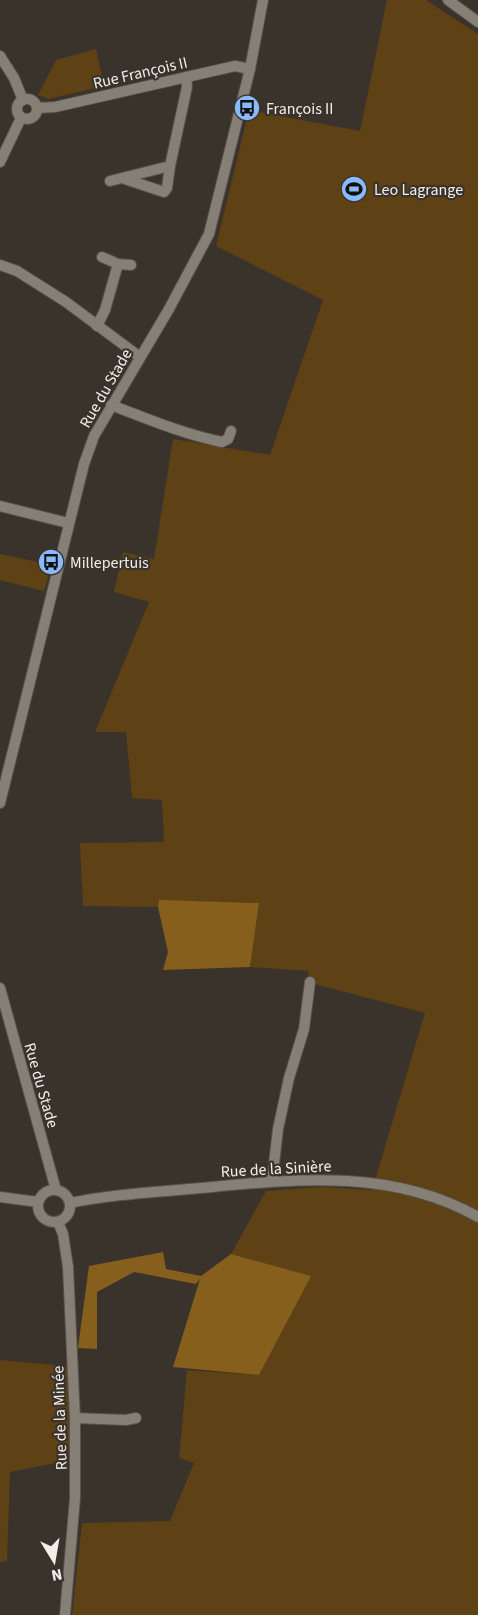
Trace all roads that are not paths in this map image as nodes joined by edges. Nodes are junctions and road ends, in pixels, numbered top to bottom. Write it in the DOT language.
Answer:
graph roads {
  1 [pos="263,0"];
  2 [pos="448,0"];
  3 [pos="464,0"];
  4 [pos="476,20"];
  5 [pos="0,56"];
  6 [pos="250,69"];
  7 [pos="186,77"];
  8 [pos="23,100"];
  9 [pos="37,108"];
  10 [pos="21,118"];
  11 [pos="0,162"];
  12 [pos="170,166"];
  13 [pos="125,179"];
  14 [pos="110,181"];
  15 [pos="102,257"];
  16 [pos="118,264"];
  17 [pos="0,265"];
  18 [pos="131,265"];
  19 [pos="97,326"];
  20 [pos="140,357"];
  21 [pos="111,405"];
  22 [pos="231,431"];
  23 [pos="0,506"];
  24 [pos="68,523"];
  25 [pos="0,803"];
  26 [pos="310,982"];
  27 [pos="0,988"];
  28 [pos="6,1033"];
  29 [pos="272,1181"];
  30 [pos="56,1190"];
  31 [pos="0,1197"];
  32 [pos="38,1202"];
  33 [pos="70,1203"];
  34 [pos="478,1216"];
  35 [pos="58,1222"];
  36 [pos="75,1418"];
  37 [pos="136,1418"];
  38 [pos="65,1615"];
  1 -- 6 [label="street, Rue du Stade"];
  2 -- 4 [label="street"];
  3 -- 4 [label="street"];
  5 -- 8 [label="street"];
  6 -- 7 [label="street, Rue François II"];
  6 -- 20 [label="street, Rue du Stade"];
  7 -- 9 [label="street, Rue François II"];
  7 -- 12 [label="street"];
  8 -- 9 [label="street"];
  8 -- 10 [label="street"];
  9 -- 10 [label="street"];
  10 -- 11 [label="street"];
  12 -- 13 [label="street"];
  12 -- 13 [label="street"];
  13 -- 14 [label="street"];
  15 -- 16 [label="street"];
  16 -- 18 [label="street"];
  16 -- 19 [label="street"];
  17 -- 19 [label="street"];
  19 -- 20 [label="street"];
  20 -- 21 [label="street, Rue du Stade"];
  21 -- 22 [label="street"];
  21 -- 24 [label="street, Rue du Stade"];
  23 -- 24 [label="street"];
  24 -- 25 [label="street, Rue du Stade"];
  26 -- 29 [label="street"];
  27 -- 28 [label="street, Rue du Stade"];
  28 -- 30 [label="street, Rue du Stade"];
  29 -- 33 [label="street, Rue de la Sinière"];
  29 -- 34 [label="street, Rue de la Sinière"];
  30 -- 32 [label="street"];
  30 -- 33 [label="street"];
  31 -- 32 [label="street"];
  32 -- 35 [label="street"];
  33 -- 35 [label="street"];
  35 -- 36 [label="street, Rue de la Minée"];
  36 -- 37 [label="street"];
  36 -- 38 [label="street, Rue de la Minée"];
}
